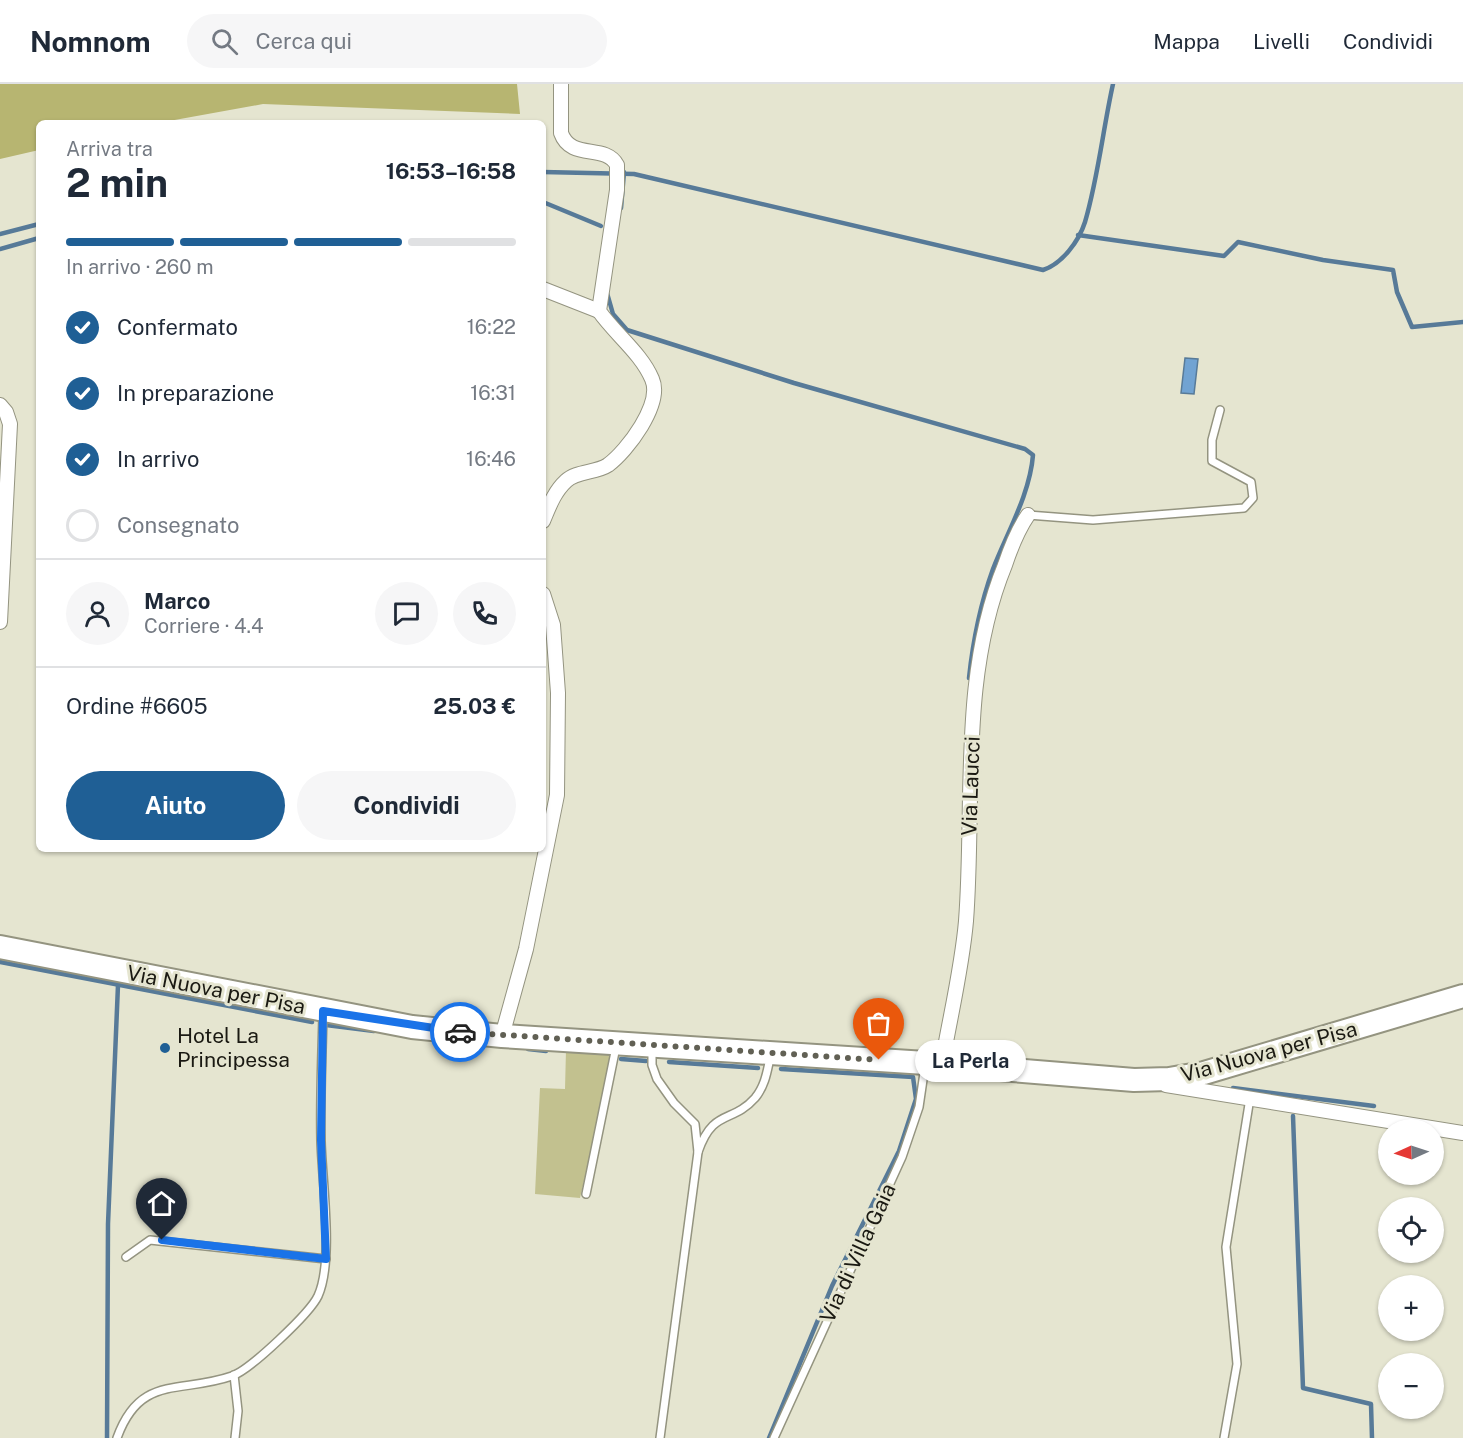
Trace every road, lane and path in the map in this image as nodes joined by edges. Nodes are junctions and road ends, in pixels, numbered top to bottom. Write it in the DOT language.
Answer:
graph roads {
  1 [pos="561,84"];
  2 [pos="546,290"];
  3 [pos="599,310"];
  4 [pos="0,405"];
  5 [pos="1220,410"];
  6 [pos="546,514"];
  7 [pos="1028,515"];
  8 [pos="546,603"];
  9 [pos="0,622"];
  10 [pos="0,947"];
  11 [pos="1463,996"];
  12 [pos="323,1011"];
  13 [pos="502,1036"];
  14 [pos="617,1044"];
  15 [pos="652,1047"];
  16 [pos="771,1054"];
  17 [pos="934,1064"];
  18 [pos="1152,1080"];
  19 [pos="1250,1098"];
  20 [pos="1463,1134"];
  21 [pos="698,1152"];
  22 [pos="586,1194"];
  23 [pos="126,1257"];
  24 [pos="326,1259"];
  25 [pos="234,1375"];
  26 [pos="117,1438"];
  27 [pos="235,1438"];
  28 [pos="660,1438"];
  29 [pos="774,1438"];
  30 [pos="1224,1438"];
  1 -- 3 [label="street"];
  2 -- 3 [label="street"];
  3 -- 6 [label="street"];
  4 -- 9 [label="street"];
  5 -- 7 [label="lane"];
  7 -- 17 [label="street, Via Laucci"];
  8 -- 13 [label="street"];
  10 -- 12 [label="main road, Via Nuova per Pisa"];
  11 -- 18 [label="main road, Via Nuova per Pisa"];
  12 -- 13 [label="main road, Via Nuova per Pisa"];
  12 -- 24 [label="lane"];
  13 -- 14 [label="main road, Via Nuova per Pisa"];
  14 -- 15 [label="main road, Via Nuova per Pisa"];
  14 -- 22 [label="lane"];
  15 -- 16 [label="main road, Via Nuova per Pisa"];
  15 -- 21 [label="lane"];
  16 -- 17 [label="main road, Via Nuova per Pisa"];
  16 -- 21 [label="lane"];
  17 -- 18 [label="main road, Via Nuova per Pisa"];
  17 -- 29 [label="lane, Via di Villa Gaia"];
  18 -- 19 [label="street"];
  19 -- 20 [label="street"];
  19 -- 30 [label="lane"];
  21 -- 28 [label="lane"];
  23 -- 24 [label="lane"];
  24 -- 25 [label="lane"];
  25 -- 26 [label="lane"];
  25 -- 27 [label="lane"];
}
